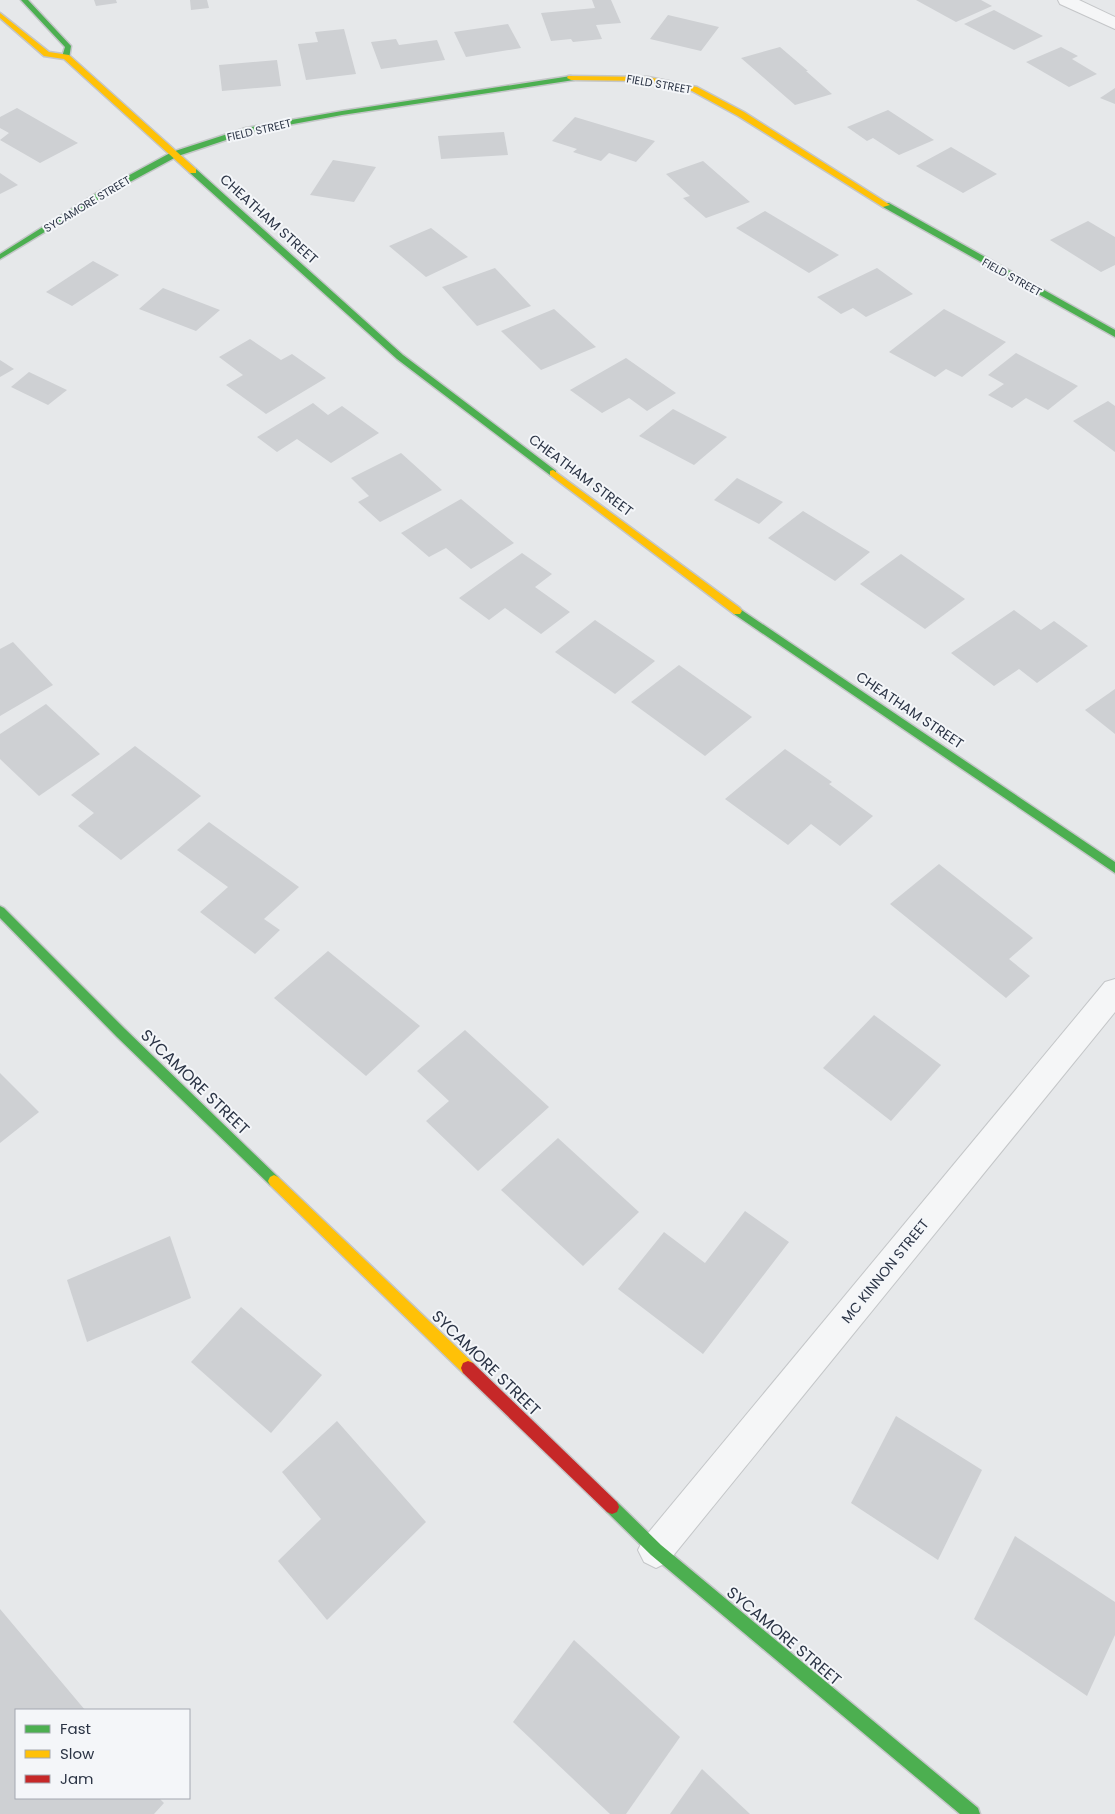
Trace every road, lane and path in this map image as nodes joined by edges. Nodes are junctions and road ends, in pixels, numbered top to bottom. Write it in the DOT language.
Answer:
graph roads {
  1 [pos="24,0"];
  2 [pos="1066,0"];
  3 [pos="0,15"];
  4 [pos="1115,24"];
  5 [pos="66,57"];
  6 [pos="175,154"];
  7 [pos="0,257"];
  8 [pos="1115,334"];
  9 [pos="1115,868"];
  10 [pos="0,911"];
  11 [pos="1115,991"];
  12 [pos="656,1550"];
  13 [pos="972,1814"];
  1 -- 5 [label="street, CHEATHAM STREET"];
  2 -- 4 [label="street"];
  3 -- 5 [label="street, CHEATHAM STREET"];
  5 -- 6 [label="street, CHEATHAM STREET"];
  6 -- 7 [label="street, SYCAMORE STREET"];
  6 -- 8 [label="street, FIELD STREET"];
  6 -- 9 [label="street, CHEATHAM STREET"];
  10 -- 12 [label="street, SYCAMORE STREET"];
  11 -- 12 [label="street, MC KINNON STREET"];
  12 -- 13 [label="street, SYCAMORE STREET"];
}
